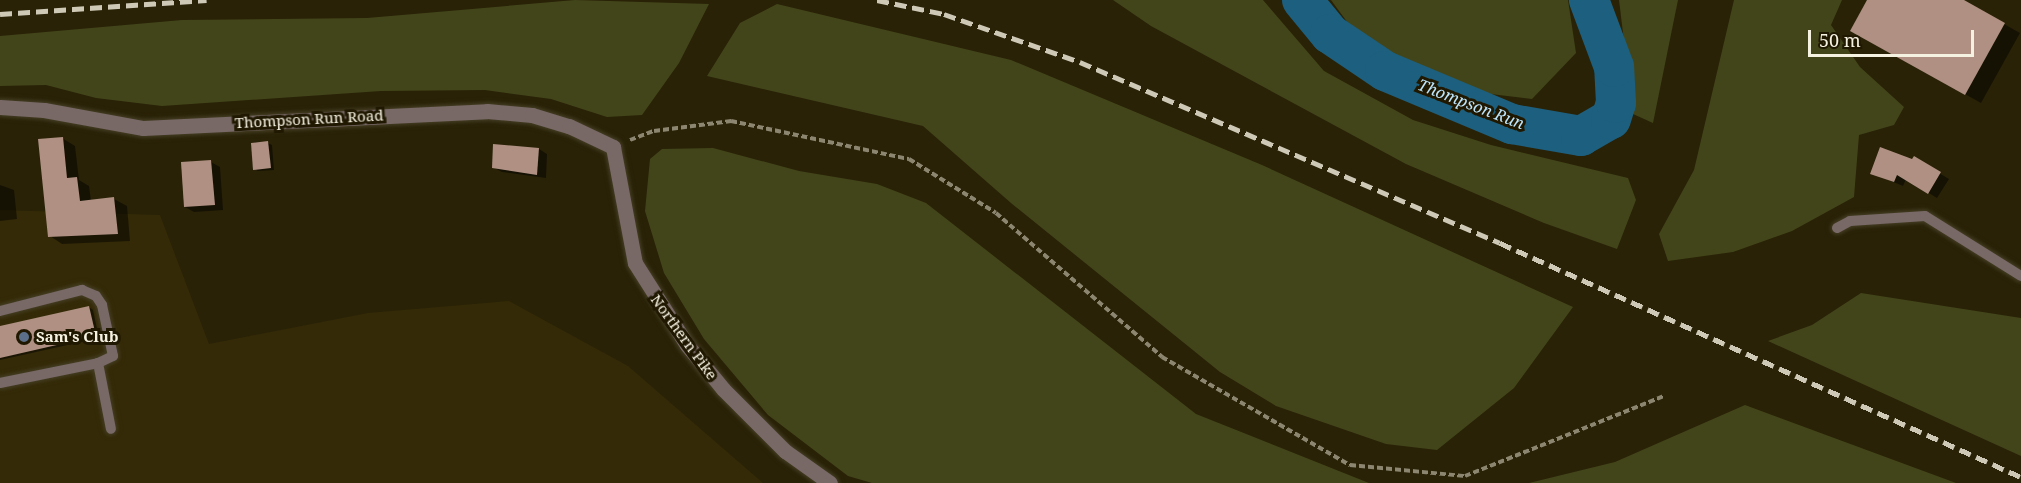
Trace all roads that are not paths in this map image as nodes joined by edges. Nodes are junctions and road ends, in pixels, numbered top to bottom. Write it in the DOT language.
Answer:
graph roads {
  1 [pos="0,106"];
  2 [pos="613,147"];
  3 [pos="1837,228"];
  4 [pos="2021,276"];
  5 [pos="0,311"];
  6 [pos="98,363"];
  7 [pos="0,383"];
  8 [pos="111,429"];
  9 [pos="830,483"];
  1 -- 2 [label="street, Thompson Run Road"];
  2 -- 9 [label="street, Northern Pike"];
  3 -- 4 [label="lane"];
  5 -- 6 [label="lane"];
  6 -- 7 [label="lane"];
  6 -- 8 [label="lane"];
}
